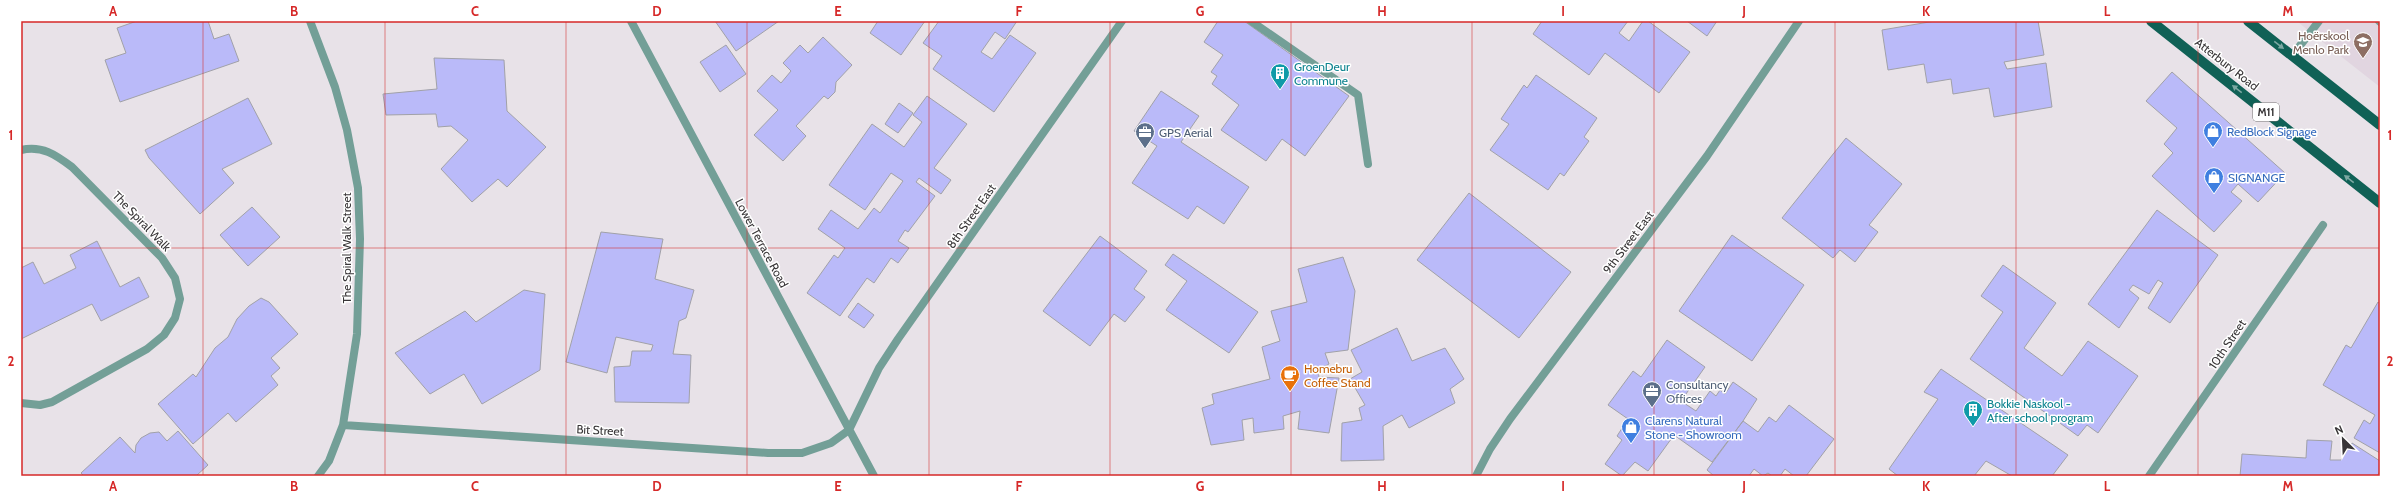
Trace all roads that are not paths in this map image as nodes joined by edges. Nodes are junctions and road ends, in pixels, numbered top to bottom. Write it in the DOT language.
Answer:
graph roads {
  1 [pos="310,21"];
  2 [pos="631,21"];
  3 [pos="1122,21"];
  4 [pos="1251,21"];
  5 [pos="1799,21"];
  6 [pos="2151,21"];
  7 [pos="2248,21"];
  8 [pos="2319,21"];
  9 [pos="2292,56"];
  10 [pos="2380,125"];
  11 [pos="21,150"];
  12 [pos="1368,164"];
  13 [pos="2380,203"];
  14 [pos="2323,225"];
  15 [pos="21,403"];
  16 [pos="343,425"];
  17 [pos="849,430"];
  18 [pos="318,476"];
  19 [pos="874,476"];
  20 [pos="1476,476"];
  21 [pos="2149,476"];
  1 -- 16 [label="street, The Spiral Walk Street"];
  2 -- 17 [label="street, Lower Terrace Road"];
  3 -- 17 [label="street, 8th Street East"];
  4 -- 12 [label="street"];
  5 -- 20 [label="street, 9th Street East"];
  13 -- 6 [label="main road, Atterbury Road / M11, one-way"];
  7 -- 9 [label="main road, one-way"];
  8 -- 9 [label="street"];
  9 -- 10 [label="main road"];
  11 -- 15 [label="street, The Spiral Walk"];
  14 -- 21 [label="street, 10th Street"];
  16 -- 17 [label="street, Bit Street"];
  16 -- 18 [label="street, The Spiral Walk Street"];
  17 -- 19 [label="street, Lower Terrace Road"];
}
